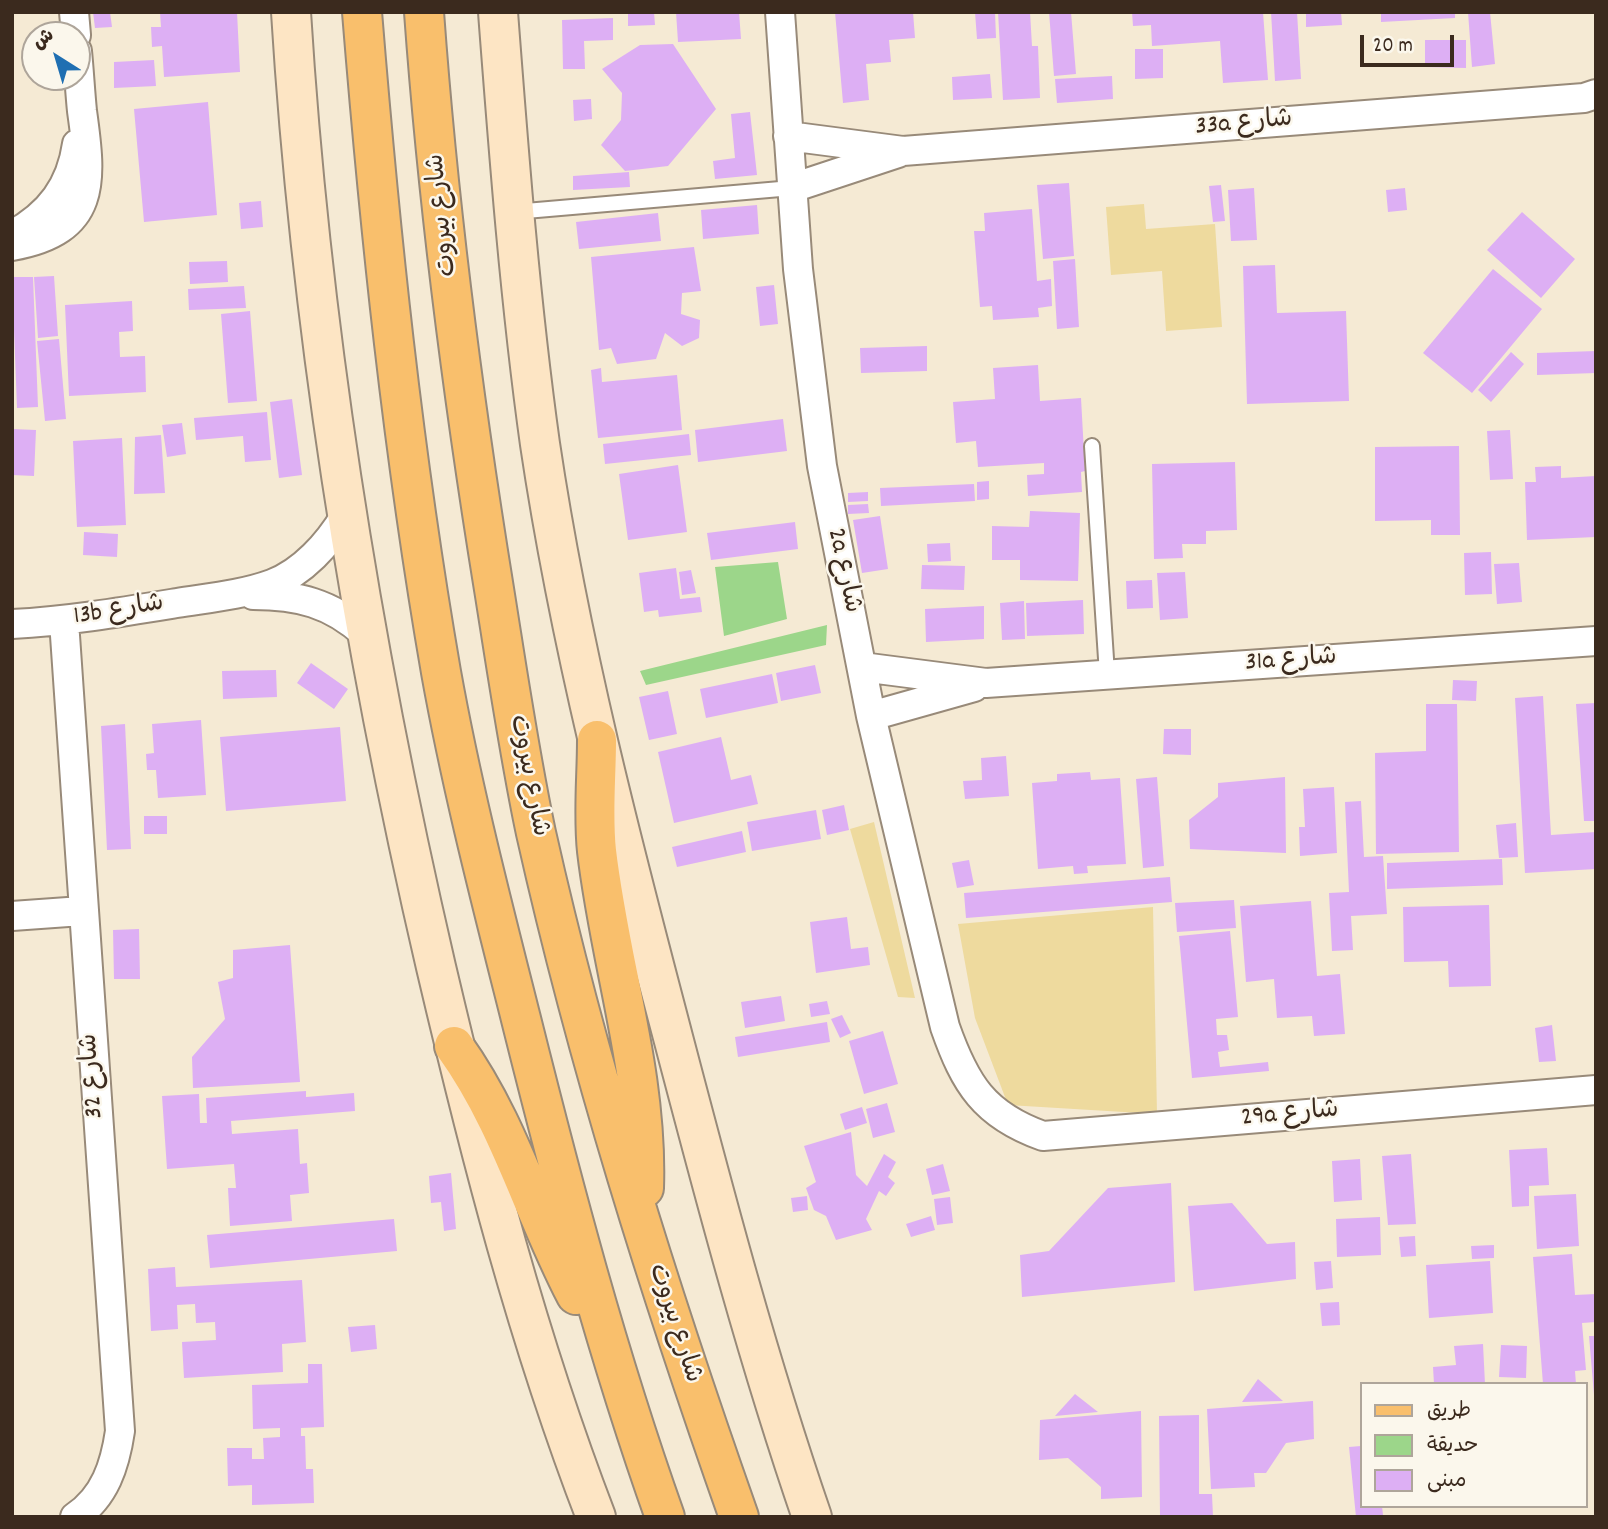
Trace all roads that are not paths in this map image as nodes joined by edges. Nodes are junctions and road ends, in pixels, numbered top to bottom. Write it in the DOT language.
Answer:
graph roads {
  1 [pos="291,12"];
  2 [pos="362,12"];
  3 [pos="424,12"];
  4 [pos="498,12"];
  5 [pos="780,12"];
  6 [pos="80,91"];
  7 [pos="1592,98"];
  8 [pos="82,110"];
  9 [pos="788,136"];
  10 [pos="904,151"];
  11 [pos="792,188"];
  12 [pos="513,212"];
  13 [pos="12,235"];
  14 [pos="12,246"];
  15 [pos="1092,446"];
  16 [pos="345,516"];
  17 [pos="226,595"];
  18 [pos="64,621"];
  19 [pos="12,624"];
  20 [pos="365,634"];
  21 [pos="1596,641"];
  22 [pos="862,667"];
  23 [pos="1107,674"];
  24 [pos="986,683"];
  25 [pos="871,716"];
  26 [pos="597,740"];
  27 [pos="82,911"];
  28 [pos="12,916"];
  29 [pos="454,1046"];
  30 [pos="1596,1090"];
  31 [pos="990,1110"];
  32 [pos="642,1228"];
  33 [pos="616,1369"];
  34 [pos="75,1517"];
  35 [pos="596,1517"];
  36 [pos="665,1517"];
  37 [pos="739,1517"];
  38 [pos="812,1517"];
  1 -- 16 [label="main road"];
  2 -- 33 [label="main road"];
  3 -- 32 [label="main road, شارع بيروت"];
  4 -- 12 [label="main road"];
  5 -- 9 [label="street, 2a شارع"];
  6 -- 8 [label="street"];
  7 -- 10 [label="street, 33a شارع"];
  8 -- 13 [label="street"];
  8 -- 14 [label="street"];
  9 -- 10 [label="street, 33a شارع"];
  9 -- 11 [label="street, 2a شارع"];
  10 -- 11 [label="street, 33a شارع"];
  11 -- 12 [label="lane"];
  11 -- 22 [label="street, 2a شارع"];
  12 -- 26 [label="main road"];
  15 -- 23 [label="lane"];
  16 -- 17 [label="street, 13b شارع"];
  16 -- 20 [label="main road"];
  17 -- 18 [label="street, 13b شارع"];
  17 -- 20 [label="street, 13b شارع"];
  18 -- 19 [label="street, 13b شارع"];
  18 -- 27 [label="street, شارع 32"];
  20 -- 29 [label="main road"];
  21 -- 23 [label="street, 31a شارع"];
  22 -- 24 [label="street, 31a شارع"];
  22 -- 25 [label="street, 2a شارع"];
  23 -- 24 [label="street, 31a شارع"];
  24 -- 25 [label="street, 31a شارع"];
  25 -- 31 [label="street, 2a شارع"];
  26 -- 32 [label="main road"];
  26 -- 38 [label="main road"];
  27 -- 28 [label="street"];
  27 -- 34 [label="street, شارع 32"];
  29 -- 33 [label="main road"];
  29 -- 35 [label="main road"];
  30 -- 31 [label="street, 29a شارع"];
  32 -- 37 [label="main road, شارع بيروت"];
  33 -- 36 [label="main road"];
}
